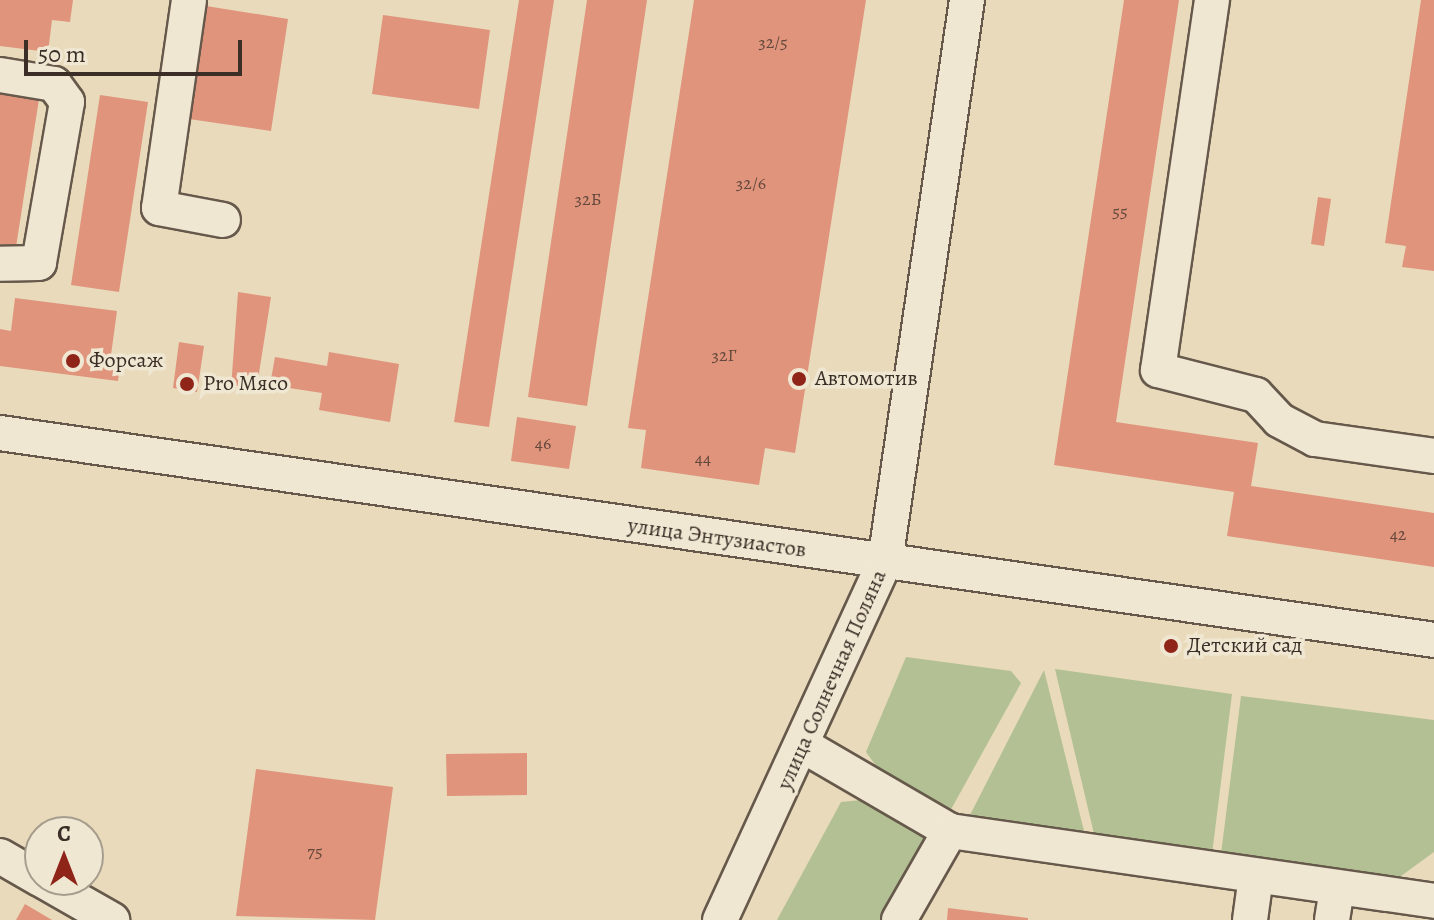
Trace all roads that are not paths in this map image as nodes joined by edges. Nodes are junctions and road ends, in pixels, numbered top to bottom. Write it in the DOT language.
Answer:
graph roads {
  1 [pos="189,0"];
  2 [pos="967,0"];
  3 [pos="1212,0"];
  4 [pos="0,75"];
  5 [pos="223,220"];
  6 [pos="0,264"];
  7 [pos="0,433"];
  8 [pos="1434,456"];
  9 [pos="885,562"];
  10 [pos="1434,640"];
  11 [pos="804,746"];
  12 [pos="950,831"];
  13 [pos="0,856"];
  14 [pos="24,870"];
  15 [pos="1256,876"];
  16 [pos="69,896"];
  17 [pos="1434,901"];
  18 [pos="1335,904"];
  19 [pos="112,920"];
  20 [pos="720,920"];
  21 [pos="899,920"];
  22 [pos="1250,920"];
  1 -- 5 [label="street"];
  2 -- 9 [label="street, улица Солнечная Поляна"];
  3 -- 8 [label="street"];
  4 -- 6 [label="street"];
  7 -- 9 [label="street, улица Энтузиастов"];
  9 -- 10 [label="street, улица Энтузиастов"];
  9 -- 11 [label="street, улица Солнечная Поляна"];
  11 -- 12 [label="street"];
  11 -- 20 [label="street, улица Солнечная Поляна"];
  12 -- 15 [label="street"];
  12 -- 21 [label="street"];
  13 -- 14 [label="street"];
  15 -- 18 [label="street"];
  15 -- 22 [label="street"];
  16 -- 19 [label="street"];
  17 -- 18 [label="street"];
}
